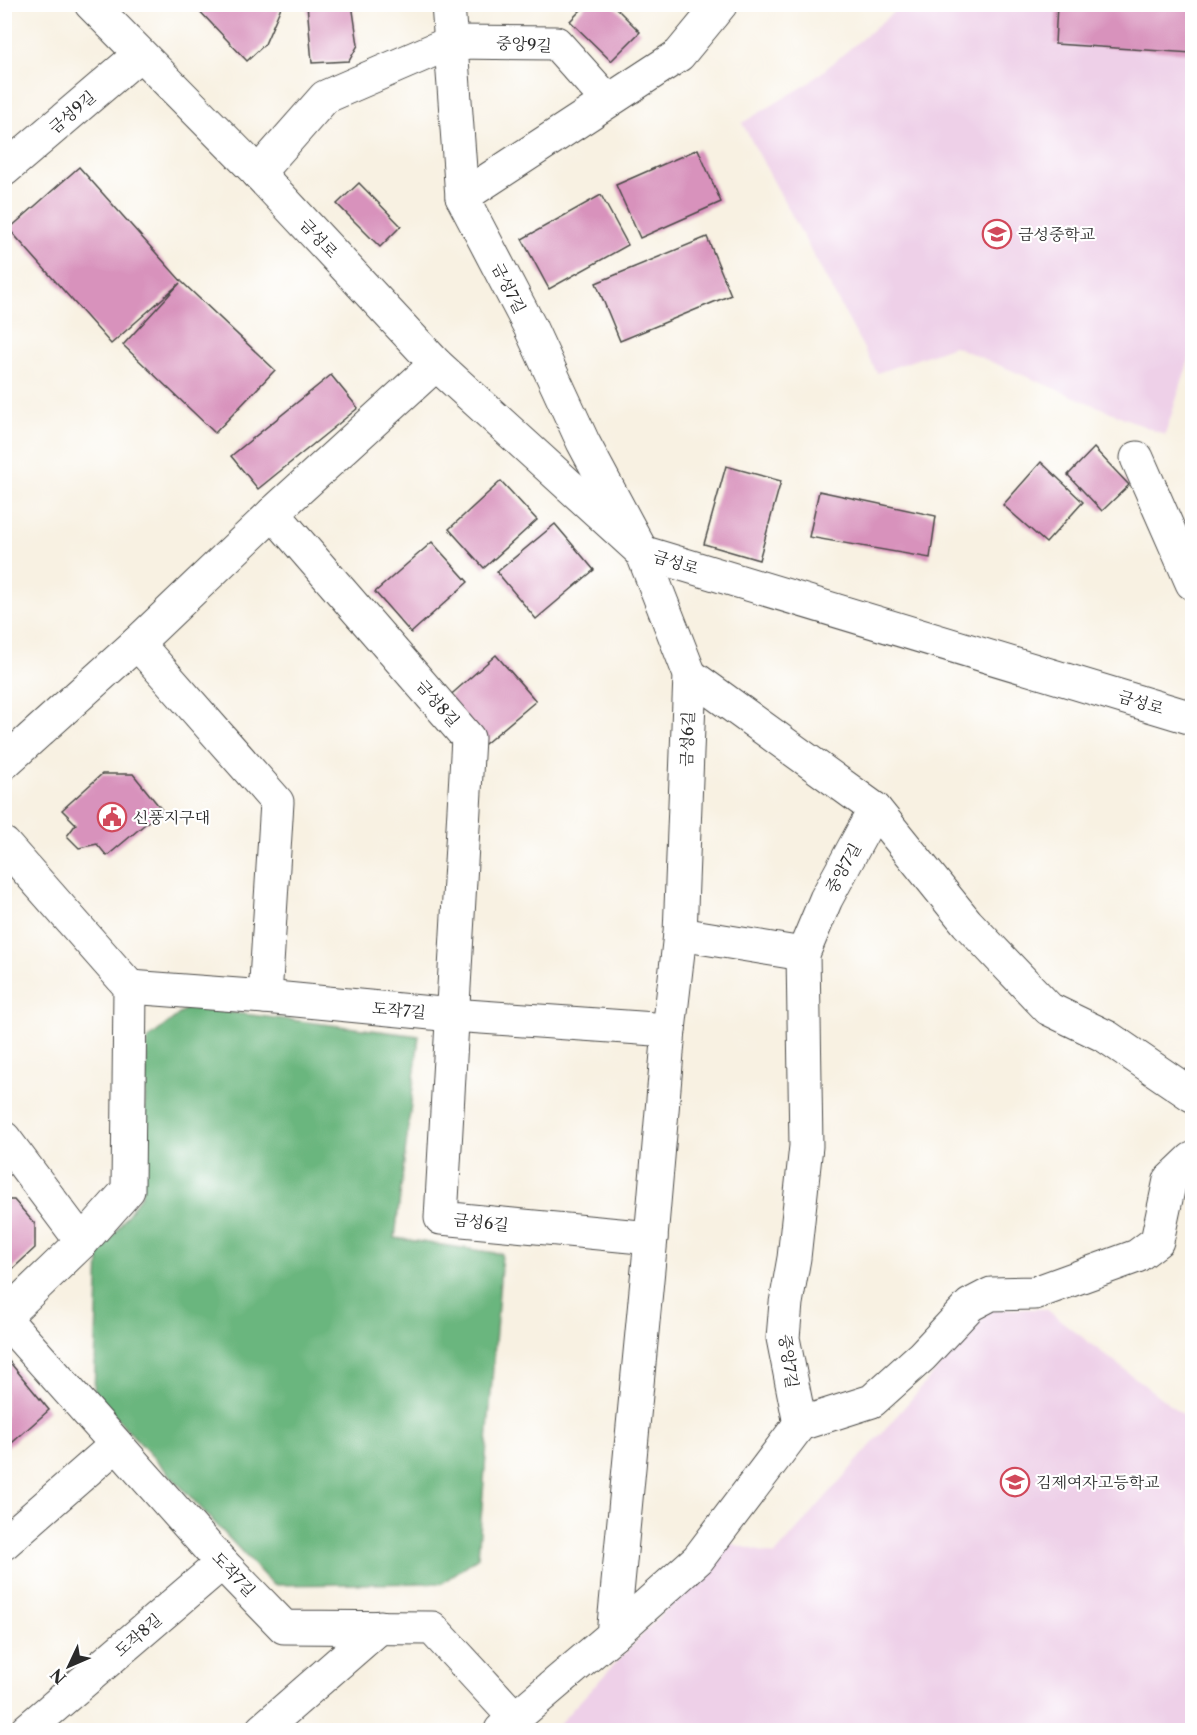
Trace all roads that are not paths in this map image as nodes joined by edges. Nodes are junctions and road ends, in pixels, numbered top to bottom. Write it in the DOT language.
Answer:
graph roads {
  1 [pos="91,4"];
  2 [pos="448,4"];
  3 [pos="721,4"];
  4 [pos="452,42"];
  5 [pos="139,54"];
  6 [pos="608,101"];
  7 [pos="4,170"];
  8 [pos="258,173"];
  9 [pos="462,196"];
  10 [pos="436,364"];
  11 [pos="1137,458"];
  12 [pos="273,513"];
  13 [pos="642,552"];
  14 [pos="1192,583"];
  15 [pos="137,643"];
  16 [pos="690,675"];
  17 [pos="1192,718"];
  18 [pos="4,763"];
  19 [pos="875,809"];
  20 [pos="4,844"];
  21 [pos="680,934"];
  22 [pos="803,954"];
  23 [pos="130,987"];
  24 [pos="265,997"];
  25 [pos="452,1015"];
  26 [pos="669,1030"];
  27 [pos="1192,1095"];
  28 [pos="7,1146"];
  29 [pos="1192,1159"];
  30 [pos="651,1238"];
  31 [pos="82,1242"];
  32 [pos="4,1317"];
  33 [pos="800,1424"];
  34 [pos="117,1445"];
  35 [pos="4,1543"];
  36 [pos="222,1563"];
  37 [pos="380,1627"];
  38 [pos="613,1635"];
  39 [pos="508,1724"];
  40 [pos="27,1731"];
  41 [pos="262,1731"];
  1 -- 5 [label="street, 금성로"];
  2 -- 4 [label="street, 금성7길"];
  3 -- 6 [label="street"];
  4 -- 6 [label="street, 중앙9길"];
  4 -- 8 [label="street"];
  4 -- 9 [label="street, 금성7길"];
  5 -- 7 [label="street, 금성9길"];
  5 -- 8 [label="street, 금성로"];
  6 -- 9 [label="street"];
  8 -- 10 [label="street, 금성로"];
  9 -- 13 [label="street, 금성7길"];
  10 -- 12 [label="street"];
  10 -- 13 [label="street, 금성로"];
  11 -- 14 [label="street"];
  12 -- 15 [label="street"];
  12 -- 25 [label="street, 금성8길"];
  13 -- 16 [label="street, 금성6길"];
  13 -- 17 [label="street, 금성로"];
  15 -- 18 [label="street"];
  15 -- 24 [label="street"];
  16 -- 19 [label="street"];
  16 -- 21 [label="street, 금성6길"];
  19 -- 22 [label="street, 중앙7길"];
  19 -- 27 [label="street"];
  20 -- 23 [label="street"];
  21 -- 22 [label="street"];
  21 -- 26 [label="street, 금성6길"];
  22 -- 33 [label="street, 중앙7길"];
  23 -- 24 [label="street, 도작7길"];
  23 -- 31 [label="street, 도작7길"];
  24 -- 25 [label="street, 도작7길"];
  25 -- 26 [label="street, 도작7길"];
  25 -- 30 [label="street, 금성6길"];
  26 -- 30 [label="street, 금성6길"];
  28 -- 31 [label="street"];
  29 -- 33 [label="street"];
  30 -- 38 [label="street, 금성6길"];
  31 -- 32 [label="street, 도작7길"];
  32 -- 34 [label="street, 도작7길"];
  33 -- 38 [label="street"];
  34 -- 35 [label="street"];
  34 -- 36 [label="street, 도작7길"];
  36 -- 37 [label="street, 도작7길"];
  36 -- 40 [label="street, 도작8길"];
  37 -- 39 [label="street, 도작7길"];
  37 -- 41 [label="street"];
  38 -- 39 [label="street"];
}
